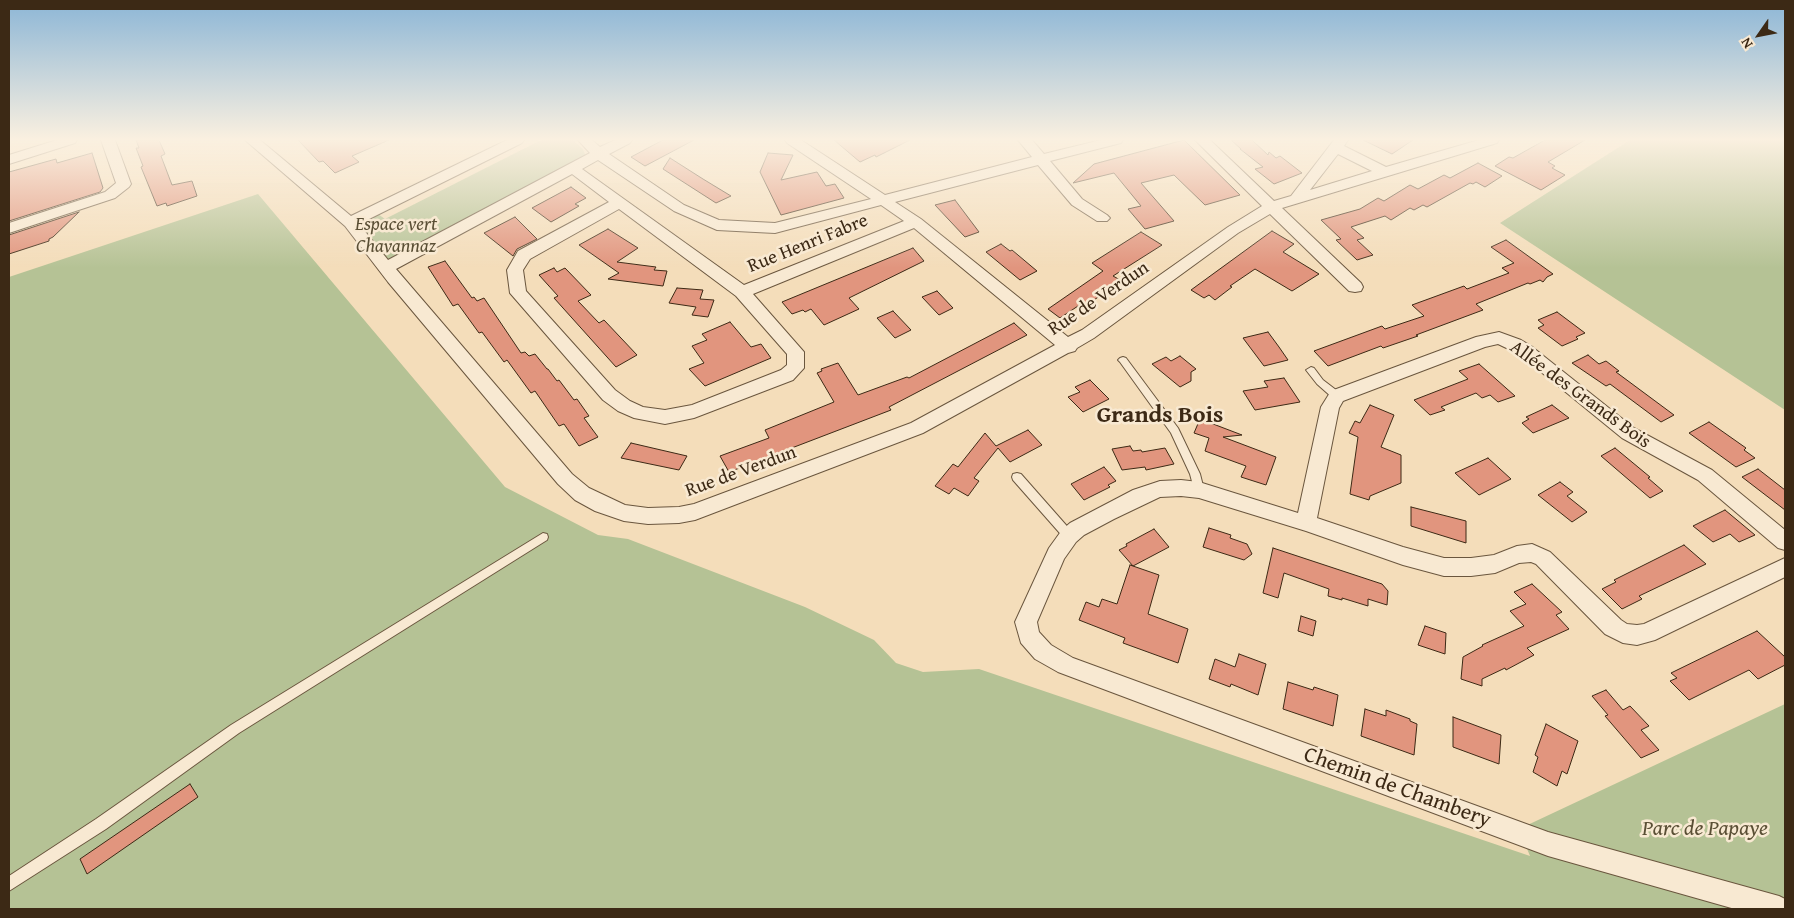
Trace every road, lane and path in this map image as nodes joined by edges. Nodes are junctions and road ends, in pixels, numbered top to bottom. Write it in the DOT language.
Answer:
graph roads {
  1 [pos="124,183"];
  2 [pos="303,183"];
  3 [pos="431,183"];
  4 [pos="544,183"];
  5 [pos="592,183"];
  6 [pos="642,183"];
  7 [pos="860,183"];
  8 [pos="951,183"];
  9 [pos="1061,183"];
  10 [pos="1247,183"];
  11 [pos="1308,183"];
  12 [pos="1346,183"];
  13 [pos="1297,197"];
  14 [pos="885,200"];
  15 [pos="619,203"];
  16 [pos="1272,206"];
  17 [pos="1102,218"];
  18 [pos="916,222"];
  19 [pos="350,223"];
  20 [pos="9,228"];
  21 [pos="386,268"];
  22 [pos="1355,287"];
  23 [pos="742,292"];
  24 [pos="1069,346"];
  25 [pos="1123,360"];
  26 [pos="1311,370"];
  27 [pos="1337,396"];
  28 [pos="1017,477"];
  29 [pos="1199,490"];
  30 [pos="1306,523"];
  31 [pos="1069,536"];
  32 [pos="543,537"];
  33 [pos="1785,542"];
  34 [pos="1785,567"];
  35 [pos="9,884"];
  36 [pos="1779,909"];
  1 -- 20 [label="street"];
  2 -- 19 [label="street, Rue de Verdun"];
  3 -- 19 [label="street"];
  4 -- 21 [label="street"];
  5 -- 15 [label="street, Rue Henri Fabre"];
  6 -- 14 [label="street"];
  7 -- 14 [label="street"];
  8 -- 14 [label="street"];
  9 -- 17 [label="street"];
  10 -- 16 [label="street"];
  11 -- 13 [label="street"];
  12 -- 13 [label="street"];
  13 -- 16 [label="street"];
  14 -- 18 [label="street"];
  15 -- 23 [label="street, Rue Henri Fabre"];
  15 -- 23 [label="street"];
  16 -- 22 [label="street"];
  16 -- 24 [label="street, Rue de Verdun"];
  18 -- 23 [label="street, Rue Henri Fabre"];
  18 -- 24 [label="street"];
  19 -- 21 [label="street, Rue de Verdun"];
  21 -- 24 [label="street, Rue de Verdun"];
  25 -- 29 [label="lane"];
  26 -- 27 [label="lane"];
  27 -- 30 [label="street"];
  27 -- 33 [label="street, Allée des Grands Bois"];
  28 -- 31 [label="lane"];
  29 -- 30 [label="street"];
  29 -- 31 [label="street"];
  30 -- 34 [label="street"];
  31 -- 36 [label="street, Chemin de Chambery"];
  32 -- 35 [label="lane"];
}
